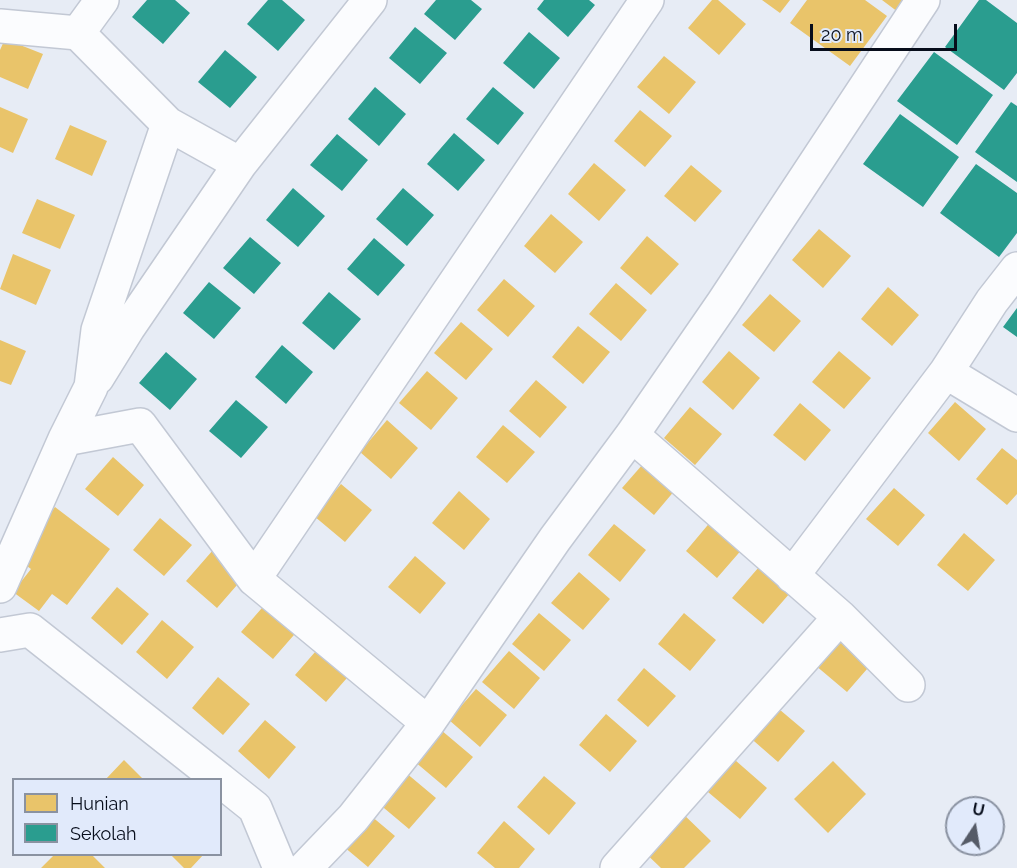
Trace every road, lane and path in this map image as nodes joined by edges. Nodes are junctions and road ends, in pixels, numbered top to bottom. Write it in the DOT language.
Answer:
graph roads {
  1 [pos="370,0"];
  2 [pos="647,0"];
  3 [pos="923,0"];
  4 [pos="86,11"];
  5 [pos="0,26"];
  6 [pos="168,124"];
  7 [pos="240,164"];
  8 [pos="1017,269"];
  9 [pos="946,372"];
  10 [pos="91,387"];
  11 [pos="1017,415"];
  12 [pos="632,435"];
  13 [pos="65,439"];
  14 [pos="792,576"];
  15 [pos="254,579"];
  16 [pos="0,586"];
  17 [pos="840,616"];
  18 [pos="0,635"];
  19 [pos="908,685"];
  20 [pos="428,723"];
  21 [pos="217,778"];
  22 [pos="222,782"];
  23 [pos="280,868"];
  24 [pos="305,868"];
  25 [pos="617,868"];
  1 -- 7 [label="street"];
  2 -- 15 [label="street"];
  3 -- 12 [label="street"];
  4 -- 5 [label="street"];
  4 -- 6 [label="street"];
  6 -- 7 [label="street"];
  6 -- 10 [label="street"];
  7 -- 10 [label="street"];
  8 -- 9 [label="street"];
  9 -- 11 [label="street"];
  9 -- 14 [label="street"];
  10 -- 13 [label="street"];
  12 -- 14 [label="street"];
  12 -- 20 [label="street"];
  13 -- 15 [label="street"];
  13 -- 16 [label="street"];
  14 -- 17 [label="street"];
  15 -- 20 [label="street"];
  17 -- 19 [label="street"];
  17 -- 25 [label="street"];
  18 -- 21 [label="street"];
  20 -- 24 [label="street"];
  22 -- 23 [label="street"];
}
